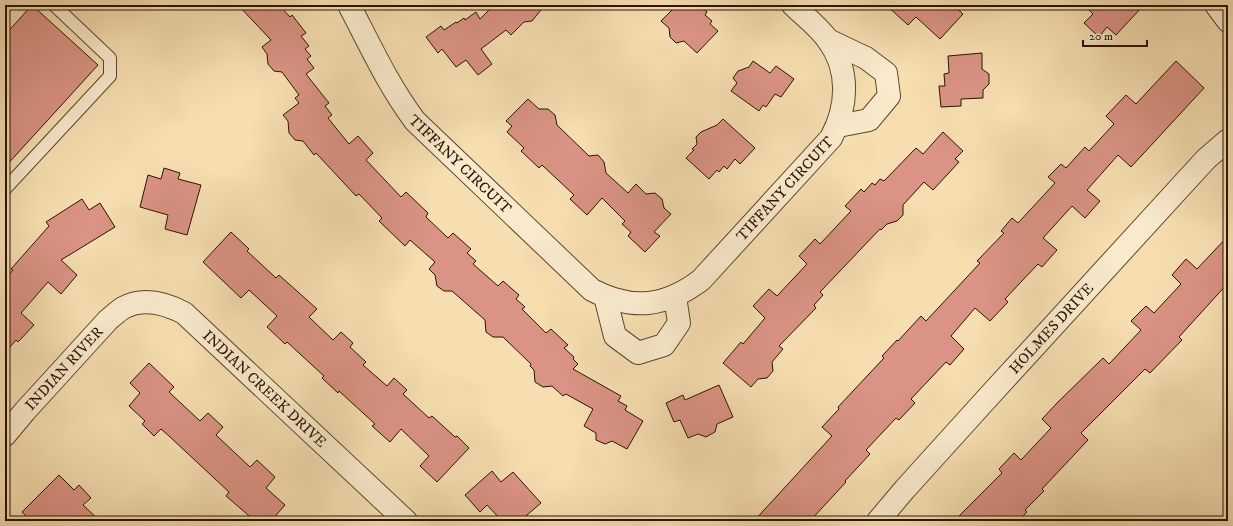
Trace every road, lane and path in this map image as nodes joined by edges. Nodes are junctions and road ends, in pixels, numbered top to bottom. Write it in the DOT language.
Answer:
graph roads {
  1 [pos="54,5"];
  2 [pos="350,5"];
  3 [pos="793,5"];
  4 [pos="1216,5"];
  5 [pos="1228,21"];
  6 [pos="828,40"];
  7 [pos="838,126"];
  8 [pos="1228,140"];
  9 [pos="5,189"];
  10 [pos="605,296"];
  11 [pos="676,296"];
  12 [pos="108,320"];
  13 [pos="5,435"];
  14 [pos="406,521"];
  15 [pos="878,521"];
  1 -- 9 [label="lane"];
  2 -- 10 [label="street, TIFFANY CIRCUIT"];
  3 -- 6 [label="street, TIFFANY CIRCUIT"];
  4 -- 5 [label="street"];
  6 -- 7 [label="street, TIFFANY CIRCUIT"];
  6 -- 7 [label="street, TIFFANY CIRCUIT"];
  7 -- 11 [label="street, TIFFANY CIRCUIT"];
  8 -- 15 [label="street, HOLMES DRIVE"];
  10 -- 11 [label="street, TIFFANY CIRCUIT"];
  10 -- 11 [label="street"];
  12 -- 13 [label="street, INDIAN RIVER"];
  12 -- 14 [label="street, INDIAN CREEK DRIVE"];
}
